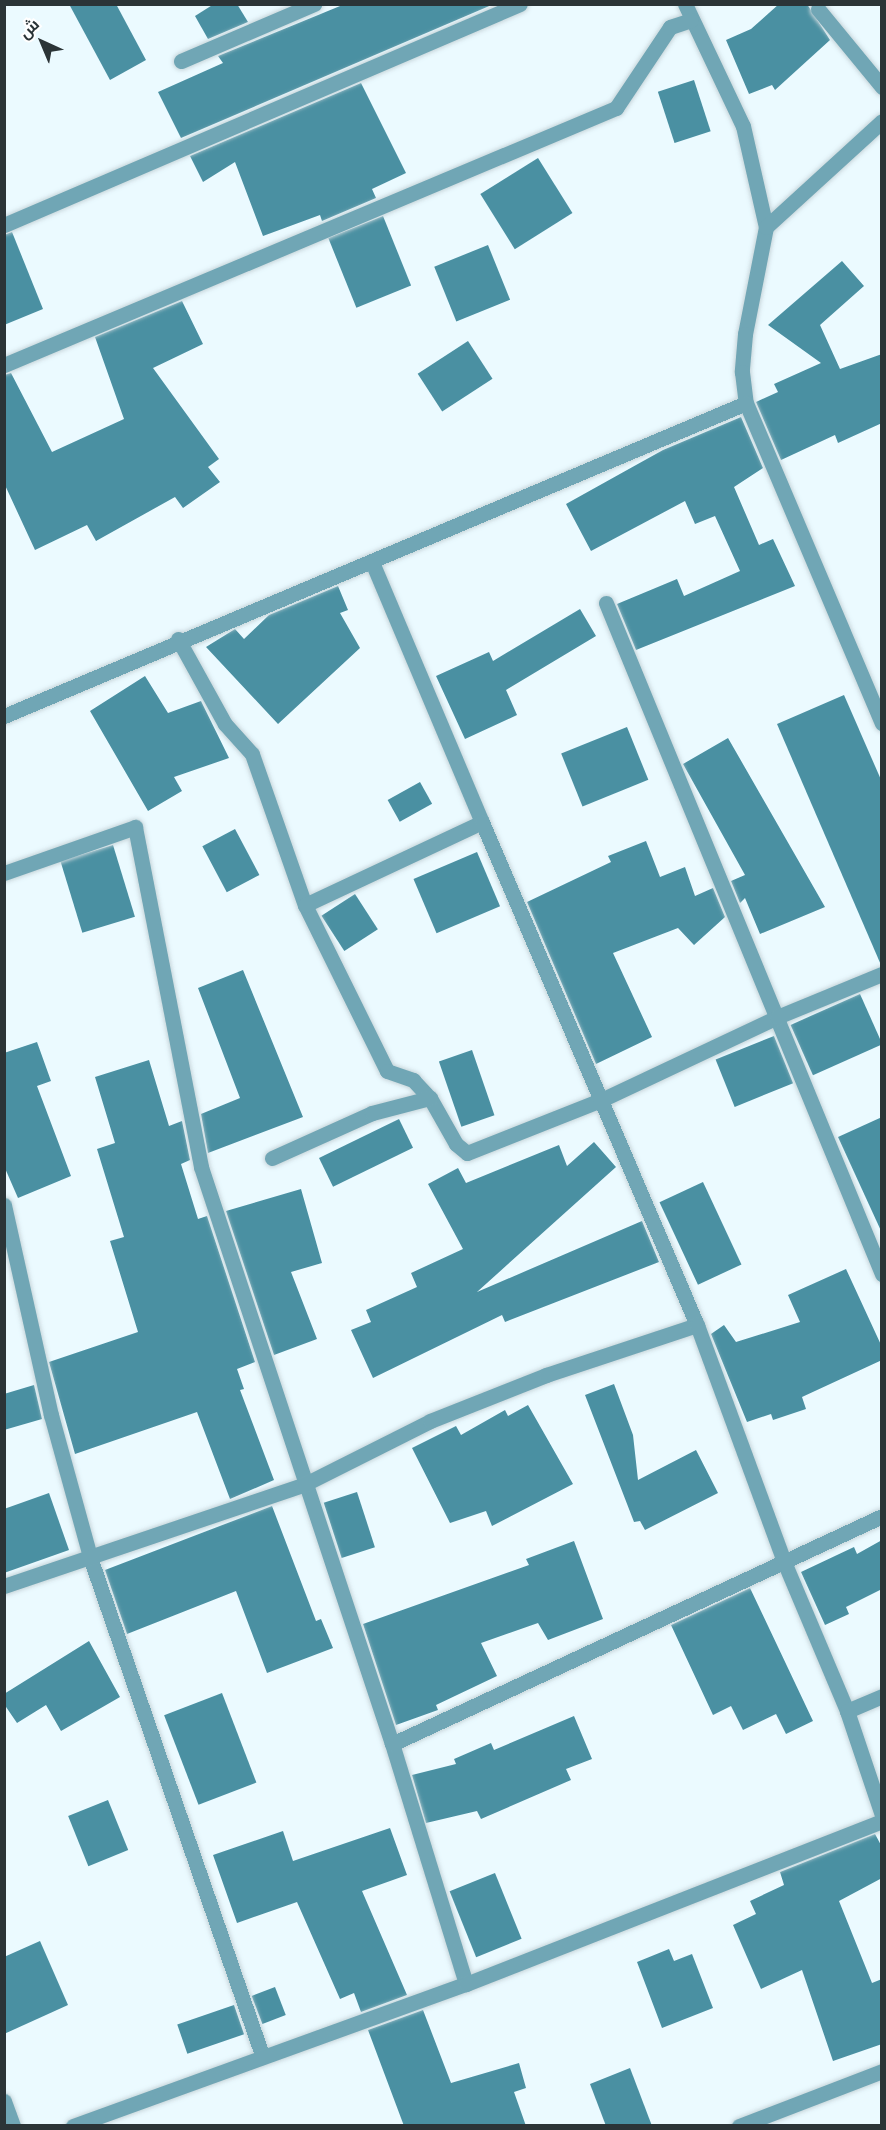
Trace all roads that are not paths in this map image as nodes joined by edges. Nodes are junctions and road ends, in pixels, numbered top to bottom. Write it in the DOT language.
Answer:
graph roads {
  1 [pos="314,4"];
  2 [pos="520,4"];
  3 [pos="685,4"];
  4 [pos="818,9"];
  5 [pos="691,20"];
  6 [pos="182,61"];
  7 [pos="882,87"];
  8 [pos="881,123"];
  9 [pos="4,225"];
  10 [pos="766,227"];
  11 [pos="4,365"];
  12 [pos="746,404"];
  13 [pos="372,562"];
  14 [pos="606,603"];
  15 [pos="178,639"];
  16 [pos="4,716"];
  17 [pos="882,723"];
  18 [pos="482,822"];
  19 [pos="4,873"];
  20 [pos="304,905"];
  21 [pos="882,974"];
  22 [pos="777,1017"];
  23 [pos="430,1098"];
  24 [pos="601,1100"];
  25 [pos="272,1158"];
  26 [pos="4,1205"];
  27 [pos="882,1274"];
  28 [pos="697,1325"];
  29 [pos="303,1485"];
  30 [pos="882,1516"];
  31 [pos="91,1560"];
  32 [pos="785,1564"];
  33 [pos="4,1586"];
  34 [pos="882,1696"];
  35 [pos="847,1711"];
  36 [pos="392,1744"];
  37 [pos="882,1815"];
  38 [pos="882,1821"];
  39 [pos="466,1984"];
  40 [pos="262,2055"];
  41 [pos="882,2071"];
  42 [pos="4,2101"];
  43 [pos="13,2126"];
  44 [pos="73,2126"];
  45 [pos="740,2126"];
  1 -- 6 [label="street"];
  2 -- 9 [label="street"];
  3 -- 5 [label="street"];
  4 -- 7 [label="street"];
  5 -- 10 [label="street"];
  5 -- 11 [label="street"];
  8 -- 10 [label="street"];
  10 -- 12 [label="street"];
  12 -- 13 [label="street"];
  12 -- 17 [label="street"];
  13 -- 15 [label="street"];
  13 -- 18 [label="street"];
  14 -- 22 [label="street"];
  15 -- 16 [label="street"];
  15 -- 20 [label="street"];
  18 -- 20 [label="street"];
  18 -- 24 [label="street"];
  19 -- 29 [label="street"];
  20 -- 23 [label="street"];
  21 -- 22 [label="street"];
  22 -- 24 [label="street"];
  22 -- 27 [label="street"];
  23 -- 24 [label="street"];
  23 -- 25 [label="street"];
  24 -- 28 [label="street"];
  26 -- 31 [label="street"];
  28 -- 29 [label="street"];
  28 -- 32 [label="street"];
  29 -- 31 [label="street"];
  29 -- 36 [label="street"];
  30 -- 32 [label="street"];
  31 -- 33 [label="street"];
  31 -- 40 [label="street"];
  32 -- 35 [label="street"];
  32 -- 36 [label="street"];
  34 -- 35 [label="street"];
  35 -- 37 [label="street"];
  36 -- 39 [label="street"];
  38 -- 39 [label="street"];
  39 -- 40 [label="street"];
  40 -- 44 [label="street"];
  41 -- 45 [label="street"];
  42 -- 43 [label="street"];
}
